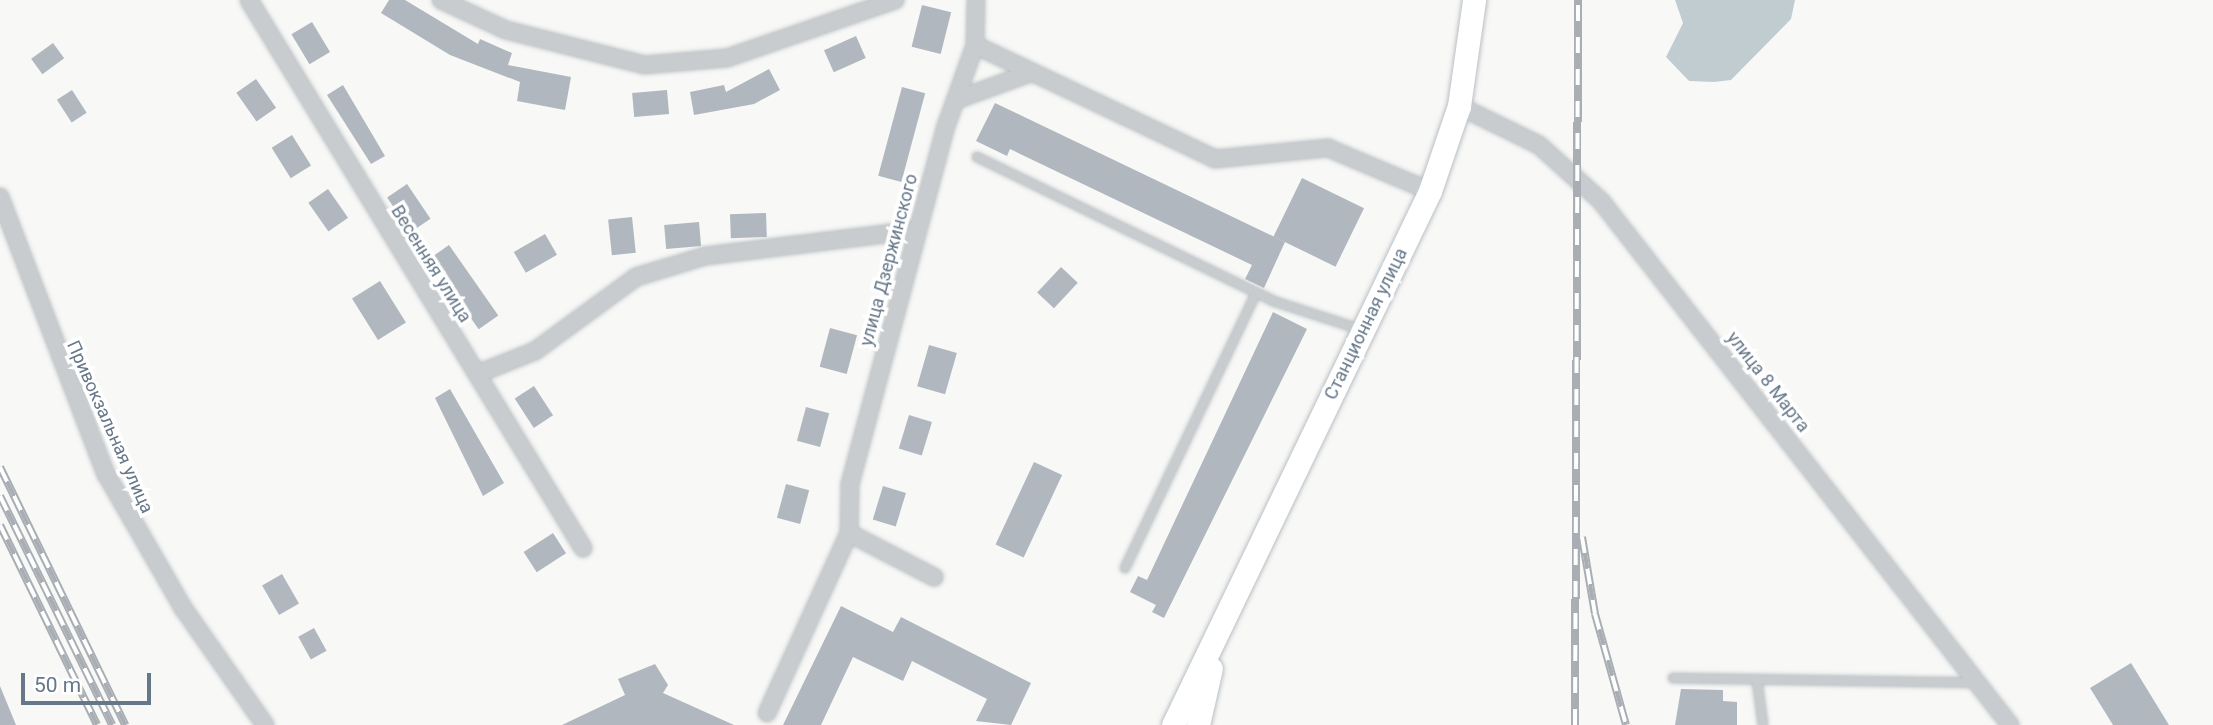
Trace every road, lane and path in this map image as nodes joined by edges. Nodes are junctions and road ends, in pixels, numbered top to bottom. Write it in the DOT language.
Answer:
graph roads {
  1 [pos="249,0"];
  2 [pos="441,0"];
  3 [pos="895,0"];
  4 [pos="976,0"];
  5 [pos="1474,0"];
  6 [pos="975,45"];
  7 [pos="1030,73"];
  8 [pos="956,100"];
  9 [pos="1459,106"];
  10 [pos="976,157"];
  11 [pos="1430,191"];
  12 [pos="0,197"];
  13 [pos="917,230"];
  14 [pos="1256,292"];
  15 [pos="1364,331"];
  16 [pos="477,374"];
  17 [pos="849,533"];
  18 [pos="583,548"];
  19 [pos="1125,568"];
  20 [pos="934,577"];
  21 [pos="1218,634"];
  22 [pos="1673,678"];
  23 [pos="1757,680"];
  24 [pos="1976,683"];
  25 [pos="768,713"];
  26 [pos="265,725"];
  27 [pos="1173,725"];
  28 [pos="1198,725"];
  29 [pos="1763,725"];
  30 [pos="2010,725"];
  1 -- 16 [label="street, Весенняя улица"];
  2 -- 3 [label="street"];
  4 -- 6 [label="street, улица Дзержинского"];
  5 -- 9 [label="street, Станционная улица"];
  6 -- 7 [label="street"];
  6 -- 8 [label="street, улица Дзержинского"];
  7 -- 8 [label="street"];
  7 -- 11 [label="street"];
  8 -- 13 [label="street, улица Дзержинского"];
  9 -- 11 [label="street, Станционная улица"];
  9 -- 24 [label="street, улица 8 Марта"];
  10 -- 14 [label="lane"];
  11 -- 15 [label="street, Станционная улица"];
  12 -- 26 [label="street, Привокзальная улица"];
  13 -- 16 [label="street"];
  13 -- 17 [label="street, улица Дзержинского"];
  14 -- 15 [label="lane"];
  14 -- 19 [label="lane"];
  15 -- 21 [label="street, Станционная улица"];
  16 -- 18 [label="street, Весенняя улица"];
  17 -- 20 [label="street"];
  17 -- 25 [label="street"];
  21 -- 27 [label="street, Станционная улица"];
  21 -- 28 [label="street, Станционная улица"];
  22 -- 23 [label="lane"];
  23 -- 24 [label="lane"];
  23 -- 29 [label="lane"];
  24 -- 30 [label="street, улица 8 Марта"];
}
